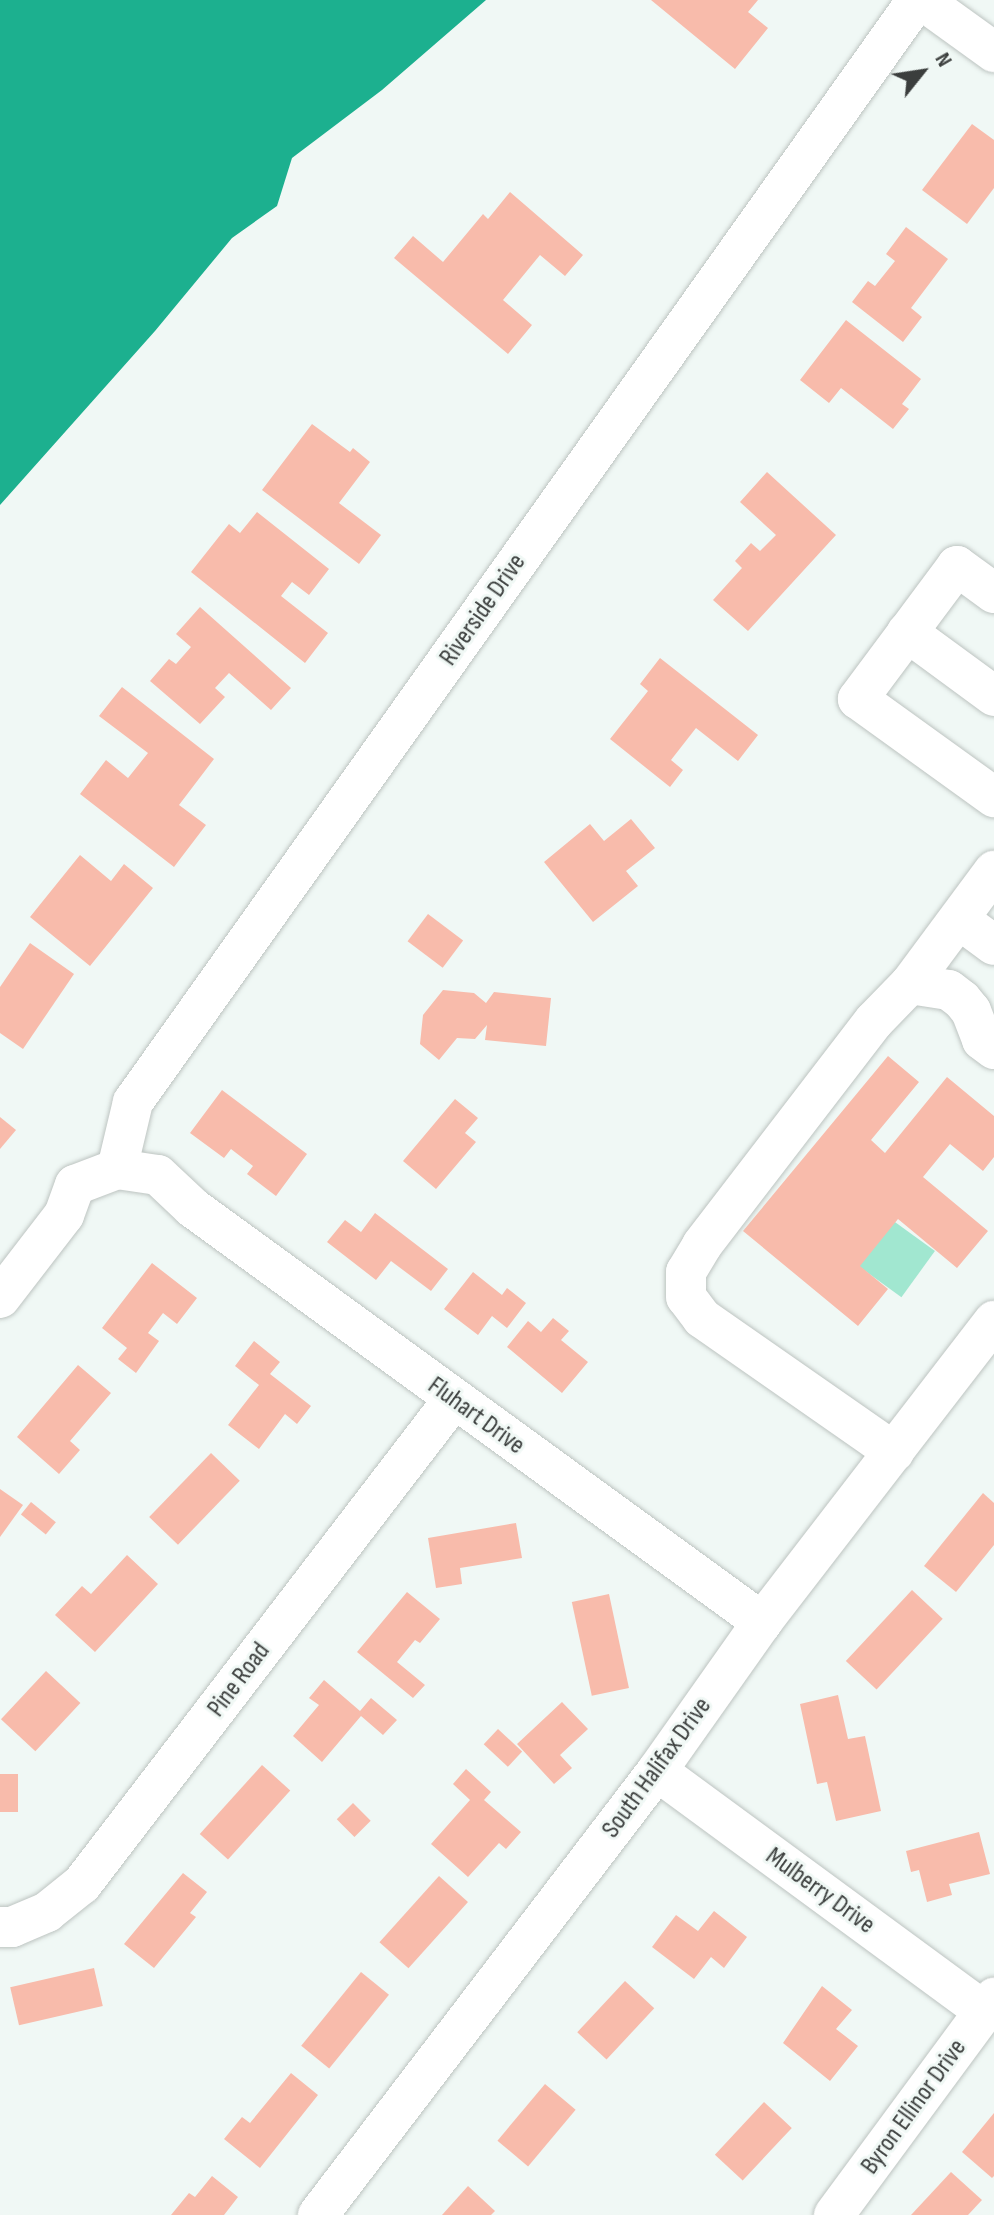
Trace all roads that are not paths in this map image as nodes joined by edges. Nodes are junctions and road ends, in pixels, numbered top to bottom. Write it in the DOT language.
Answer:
graph roads {
  1 [pos="919,0"];
  2 [pos="994,52"];
  3 [pos="994,593"];
  4 [pos="907,632"];
  5 [pos="994,696"];
  6 [pos="994,797"];
  7 [pos="994,871"];
  8 [pos="960,920"];
  9 [pos="994,945"];
  10 [pos="910,984"];
  11 [pos="994,1049"];
  12 [pos="112,1185"];
  13 [pos="0,1298"];
  14 [pos="994,1321"];
  15 [pos="453,1400"];
  16 [pos="894,1452"];
  17 [pos="762,1622"];
  18 [pos="657,1771"];
  19 [pos="0,1927"];
  20 [pos="989,2005"];
  21 [pos="318,2215"];
  22 [pos="834,2215"];
  1 -- 2 [label="street"];
  1 -- 12 [label="street, Riverside Drive"];
  3 -- 4 [label="street"];
  4 -- 5 [label="street"];
  4 -- 6 [label="street"];
  7 -- 8 [label="street"];
  8 -- 9 [label="street"];
  8 -- 10 [label="street"];
  10 -- 11 [label="street"];
  10 -- 16 [label="street"];
  12 -- 13 [label="street"];
  12 -- 15 [label="street, Fluhart Drive"];
  14 -- 16 [label="street, South Halifax Drive"];
  15 -- 17 [label="street, Fluhart Drive"];
  15 -- 19 [label="street, Pine Road"];
  16 -- 17 [label="street, South Halifax Drive"];
  17 -- 18 [label="street, South Halifax Drive"];
  18 -- 20 [label="street, Mulberry Drive"];
  18 -- 21 [label="street, South Halifax Drive"];
  20 -- 22 [label="street, Byron Ellinor Drive"];
}
